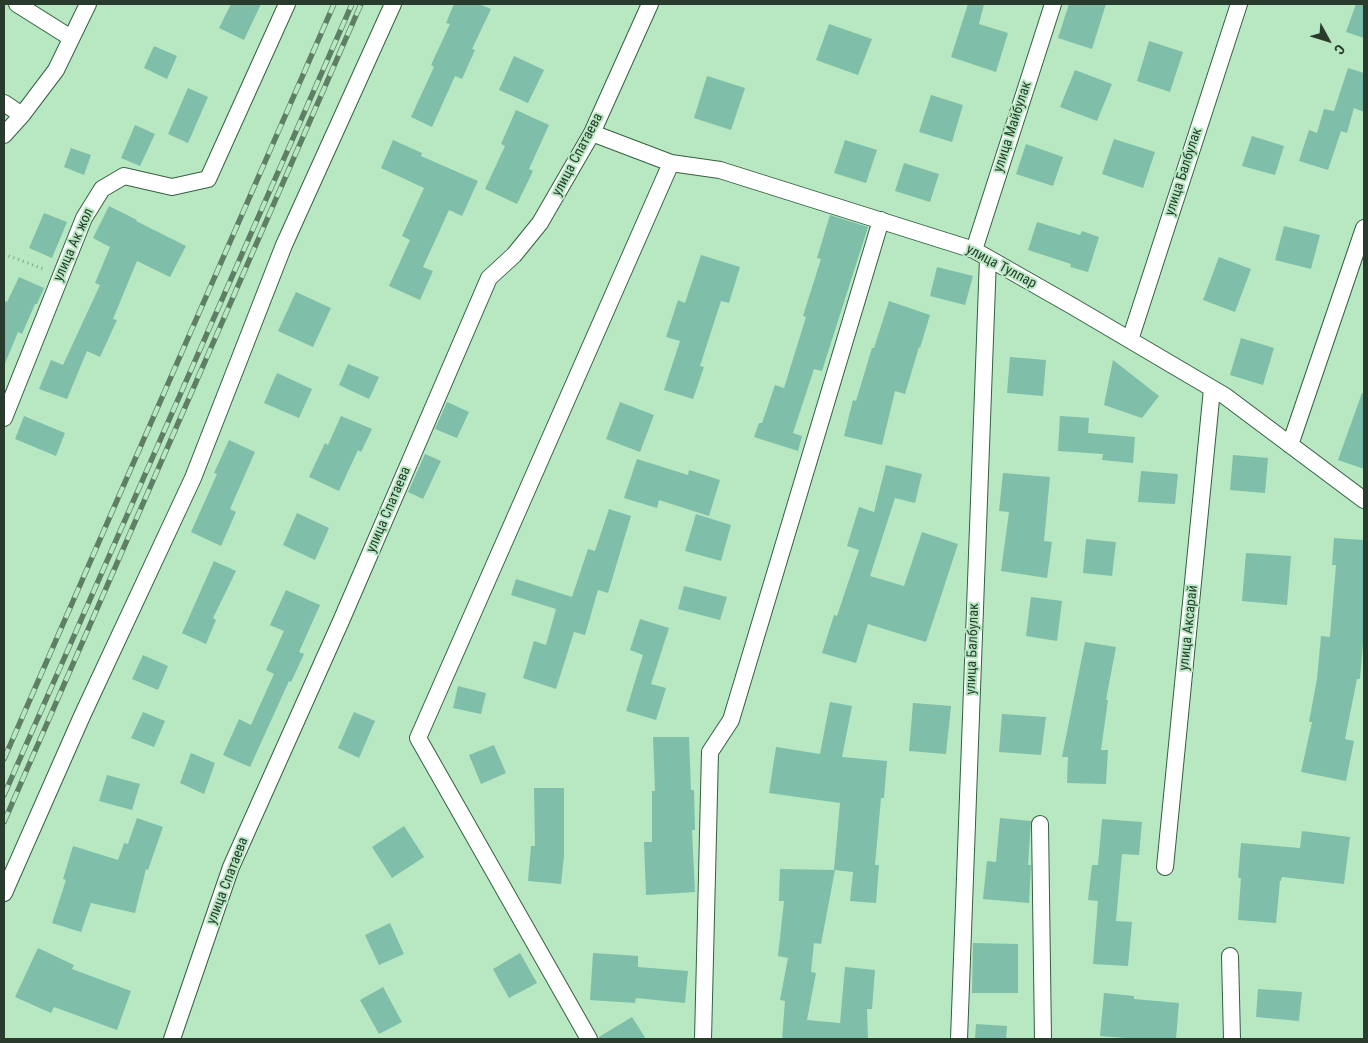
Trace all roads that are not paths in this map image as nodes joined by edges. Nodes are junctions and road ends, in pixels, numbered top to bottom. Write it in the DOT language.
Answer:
graph roads {
  1 [pos="17,4"];
  2 [pos="88,4"];
  3 [pos="287,4"];
  4 [pos="393,4"];
  5 [pos="650,4"];
  6 [pos="1053,4"];
  7 [pos="1239,4"];
  8 [pos="71,38"];
  9 [pos="4,103"];
  10 [pos="22,115"];
  11 [pos="592,133"];
  12 [pos="4,134"];
  13 [pos="671,164"];
  14 [pos="881,220"];
  15 [pos="1364,228"];
  16 [pos="974,250"];
  17 [pos="988,258"];
  18 [pos="1130,340"];
  19 [pos="1212,388"];
  20 [pos="4,418"];
  21 [pos="1290,445"];
  22 [pos="1364,500"];
  23 [pos="1040,824"];
  24 [pos="1165,867"];
  25 [pos="4,893"];
  26 [pos="1230,956"];
  27 [pos="172,1039"];
  28 [pos="589,1039"];
  29 [pos="703,1039"];
  30 [pos="959,1039"];
  31 [pos="1044,1039"];
  32 [pos="1232,1039"];
  1 -- 8 [label="street"];
  2 -- 8 [label="street"];
  3 -- 20 [label="street, улица Ак жол"];
  4 -- 25 [label="street"];
  5 -- 11 [label="street, улица Спатаева"];
  6 -- 16 [label="street, улица Майбулак"];
  7 -- 18 [label="street, улица Балбулак"];
  8 -- 10 [label="street"];
  9 -- 10 [label="street"];
  10 -- 12 [label="street"];
  11 -- 13 [label="street, улица Тулпар"];
  11 -- 27 [label="street, улица Спатаева"];
  13 -- 14 [label="street, улица Тулпар"];
  13 -- 28 [label="street"];
  14 -- 16 [label="street, улица Тулпар"];
  14 -- 29 [label="street"];
  15 -- 21 [label="street"];
  16 -- 17 [label="street, улица Тулпар"];
  17 -- 18 [label="street, улица Тулпар"];
  17 -- 30 [label="street, улица Балбулак"];
  18 -- 19 [label="street, улица Тулпар"];
  19 -- 21 [label="street, улица Тулпар"];
  19 -- 24 [label="street, улица Аксарай"];
  21 -- 22 [label="street, улица Тулпар"];
  23 -- 31 [label="street"];
  26 -- 32 [label="street"];
}
